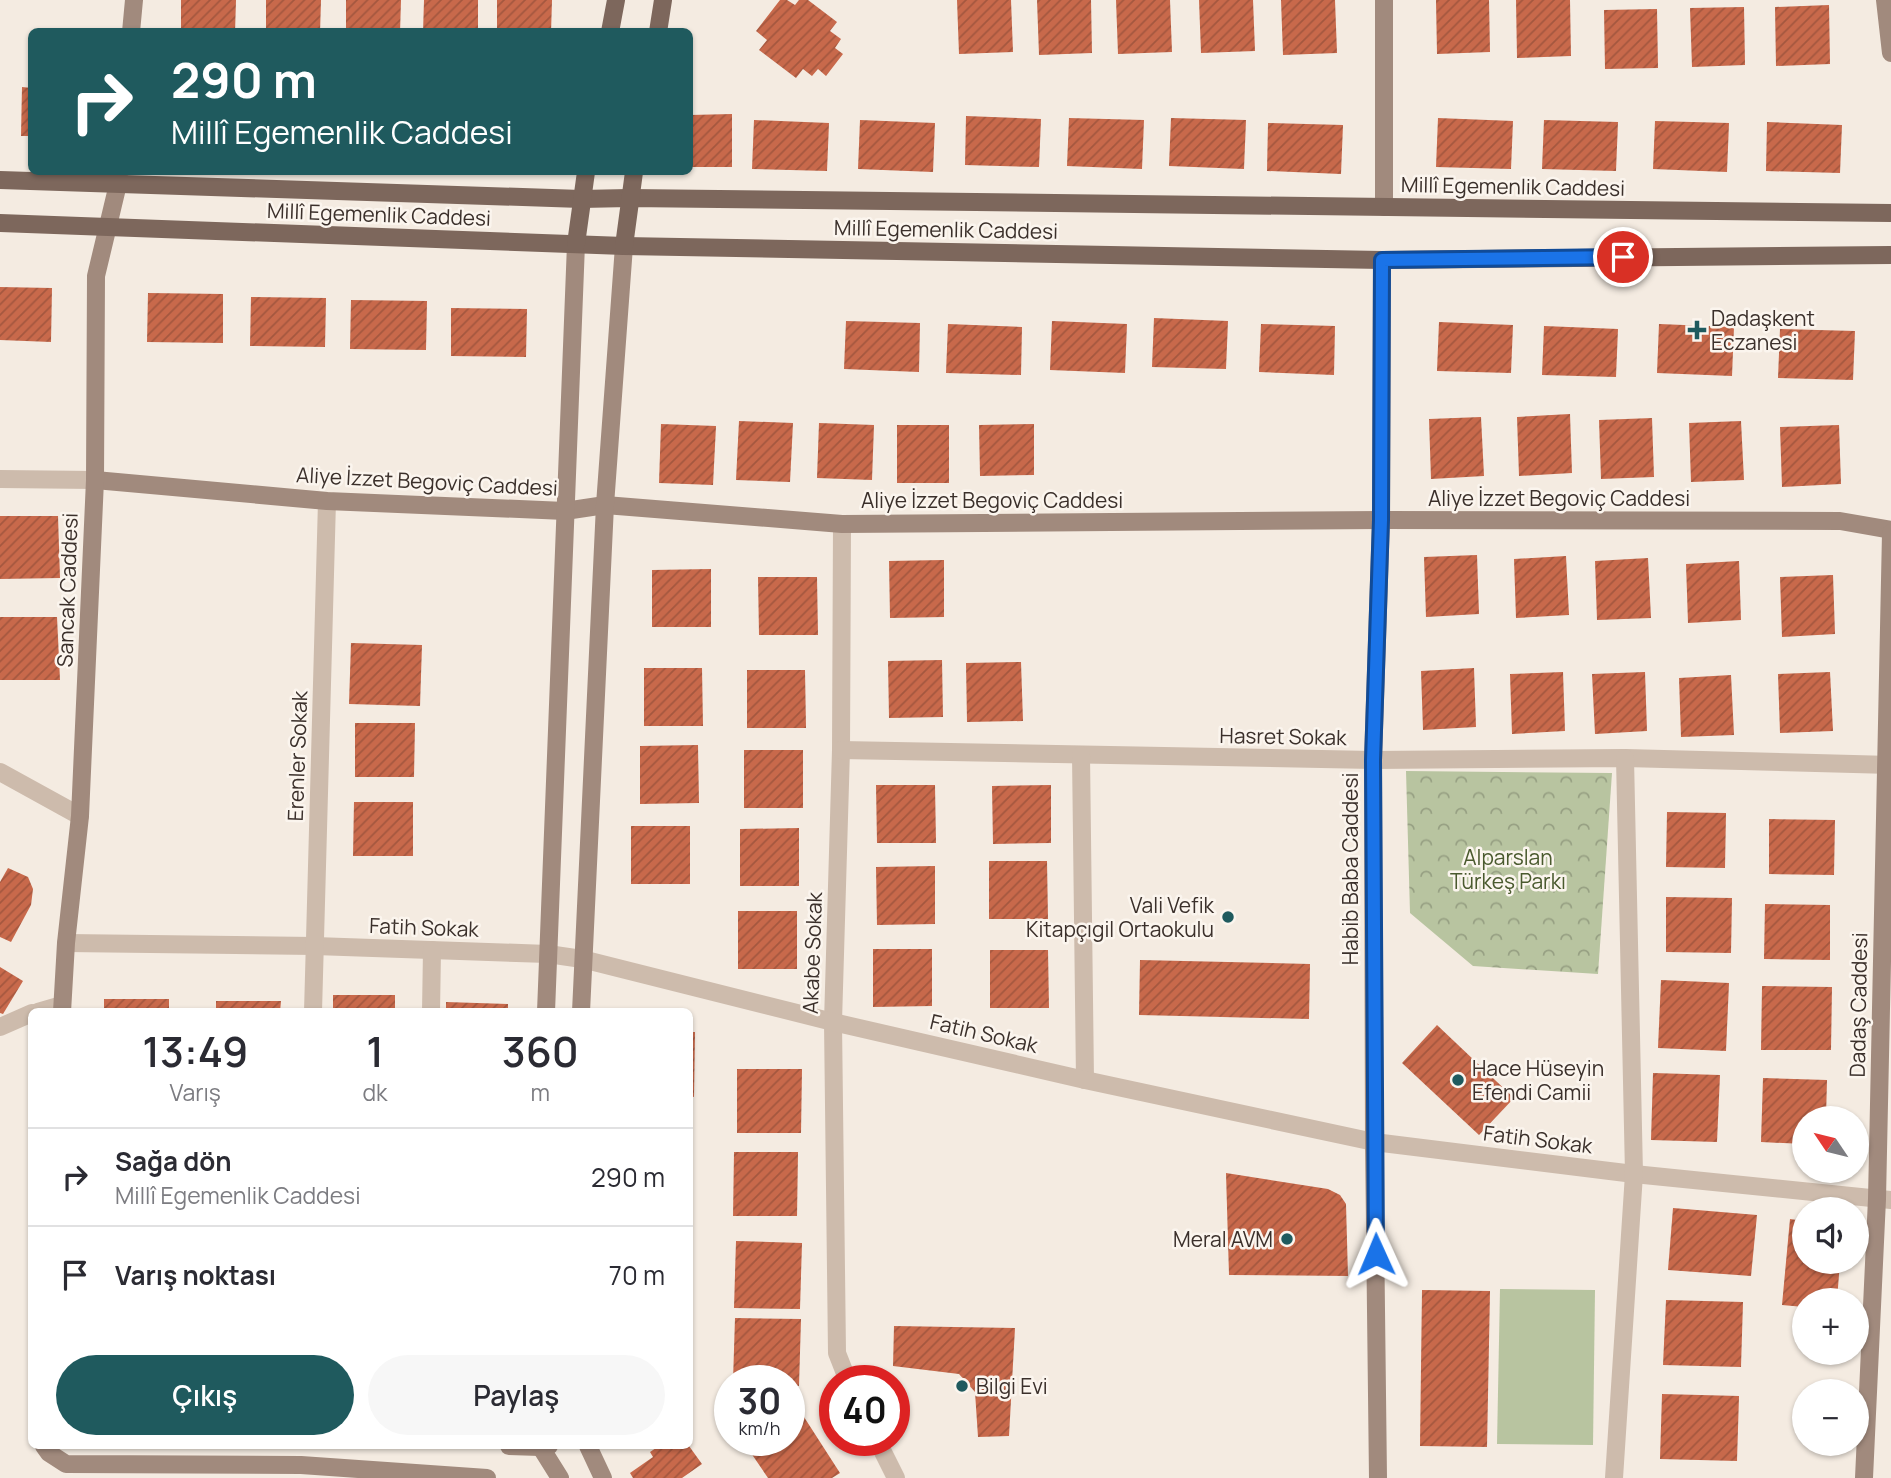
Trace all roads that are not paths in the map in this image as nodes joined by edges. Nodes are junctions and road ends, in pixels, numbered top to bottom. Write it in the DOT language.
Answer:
graph roads {
  1 [pos="134,0"];
  2 [pos="616,0"];
  3 [pos="663,0"];
  4 [pos="1384,0"];
  5 [pos="1885,0"];
  6 [pos="131,28"];
  7 [pos="611,28"];
  8 [pos="659,28"];
  9 [pos="1891,53"];
  10 [pos="585,175"];
  11 [pos="633,175"];
  12 [pos="118,178"];
  13 [pos="0,180"];
  14 [pos="629,198"];
  15 [pos="581,200"];
  16 [pos="1384,207"];
  17 [pos="1891,213"];
  18 [pos="0,223"];
  19 [pos="108,226"];
  20 [pos="576,244"];
  21 [pos="624,246"];
  22 [pos="1891,255"];
  23 [pos="1382,260"];
  24 [pos="0,478"];
  25 [pos="95,480"];
  26 [pos="327,501"];
  27 [pos="605,505"];
  28 [pos="565,511"];
  29 [pos="1381,520"];
  30 [pos="842,524"];
  31 [pos="1891,531"];
  32 [pos="841,750"];
  33 [pos="1081,755"];
  34 [pos="1625,758"];
  35 [pos="1373,760"];
  36 [pos="1888,764"];
  37 [pos="0,772"];
  38 [pos="80,816"];
  39 [pos="66,943"];
  40 [pos="315,946"];
  41 [pos="432,950"];
  42 [pos="548,954"];
  43 [pos="582,959"];
  44 [pos="62,1008"];
  45 [pos="313,1008"];
  46 [pos="431,1008"];
  47 [pos="546,1008"];
  48 [pos="581,1008"];
  49 [pos="28,1014"];
  50 [pos="833,1022"];
  51 [pos="0,1027"];
  52 [pos="1085,1080"];
  53 [pos="1374,1142"];
  54 [pos="1634,1174"];
  55 [pos="1884,1199"];
  56 [pos="842,1365"];
  57 [pos="46,1449"];
  58 [pos="545,1449"];
  59 [pos="589,1449"];
  60 [pos="885,1456"];
  61 [pos="487,1478"];
  62 [pos="560,1478"];
  63 [pos="603,1478"];
  64 [pos="896,1478"];
  65 [pos="1378,1478"];
  66 [pos="1614,1478"];
  67 [pos="1864,1478"];
  1 -- 6 [label="street"];
  2 -- 7 [label="main road"];
  3 -- 8 [label="main road"];
  4 -- 16 [label="street"];
  5 -- 9 [label="street"];
  10 -- 15 [label="main road"];
  11 -- 14 [label="main road"];
  12 -- 13 [label="main road, Millî Egemenlik Caddesi"];
  12 -- 15 [label="main road, Millî Egemenlik Caddesi"];
  12 -- 19 [label="street, Sancak Caddesi"];
  14 -- 15 [label="main road, Millî Egemenlik Caddesi"];
  14 -- 16 [label="main road, Millî Egemenlik Caddesi"];
  14 -- 21 [label="main road"];
  15 -- 20 [label="main road"];
  16 -- 17 [label="main road, Millî Egemenlik Caddesi"];
  18 -- 19 [label="main road, Millî Egemenlik Caddesi"];
  19 -- 20 [label="main road, Millî Egemenlik Caddesi"];
  19 -- 25 [label="street, Sancak Caddesi"];
  20 -- 21 [label="main road, Millî Egemenlik Caddesi"];
  20 -- 28 [label="street"];
  21 -- 23 [label="main road, Millî Egemenlik Caddesi"];
  21 -- 27 [label="street"];
  22 -- 23 [label="main road, Millî Egemenlik Caddesi"];
  23 -- 29 [label="street, Habib Baba Caddesi"];
  24 -- 25 [label="street"];
  25 -- 26 [label="street, Aliye İzzet Begoviç Caddesi"];
  25 -- 38 [label="street, Sancak Caddesi"];
  26 -- 28 [label="street, Aliye İzzet Begoviç Caddesi"];
  26 -- 40 [label="street, Erenler Sokak"];
  27 -- 28 [label="street, Aliye İzzet Begoviç Caddesi"];
  27 -- 30 [label="street, Aliye İzzet Begoviç Caddesi"];
  27 -- 43 [label="street"];
  28 -- 42 [label="street"];
  29 -- 30 [label="street, Aliye İzzet Begoviç Caddesi"];
  29 -- 31 [label="street, Aliye İzzet Begoviç Caddesi"];
  29 -- 35 [label="street, Habib Baba Caddesi"];
  30 -- 32 [label="street, Akabe Sokak"];
  31 -- 36 [label="street, Dadaş Caddesi"];
  32 -- 33 [label="street, Hasret Sokak"];
  32 -- 50 [label="street, Akabe Sokak"];
  33 -- 35 [label="street, Hasret Sokak"];
  33 -- 52 [label="street"];
  34 -- 35 [label="street, Hasret Sokak"];
  34 -- 36 [label="street, Hasret Sokak"];
  34 -- 54 [label="street"];
  35 -- 53 [label="street, Habib Baba Caddesi"];
  36 -- 55 [label="street, Dadaş Caddesi"];
  37 -- 38 [label="street"];
  38 -- 39 [label="street, Sancak Caddesi"];
  39 -- 40 [label="street, Fatih Sokak"];
  39 -- 44 [label="street, Sancak Caddesi"];
  40 -- 41 [label="street, Fatih Sokak"];
  40 -- 45 [label="street, Erenler Sokak"];
  41 -- 42 [label="street, Fatih Sokak"];
  41 -- 46 [label="street"];
  42 -- 43 [label="street, Fatih Sokak"];
  42 -- 47 [label="street"];
  43 -- 48 [label="street"];
  43 -- 50 [label="street, Fatih Sokak"];
  49 -- 51 [label="street"];
  50 -- 52 [label="street, Fatih Sokak"];
  50 -- 56 [label="street, Akabe Sokak"];
  52 -- 53 [label="street, Fatih Sokak"];
  53 -- 54 [label="street, Fatih Sokak"];
  53 -- 65 [label="street, Habib Baba Caddesi"];
  54 -- 55 [label="street, Fatih Sokak"];
  54 -- 66 [label="street"];
  55 -- 67 [label="street, Dadaş Caddesi"];
  57 -- 61 [label="street"];
  58 -- 62 [label="street"];
  59 -- 63 [label="street"];
  60 -- 64 [label="street"];
}
